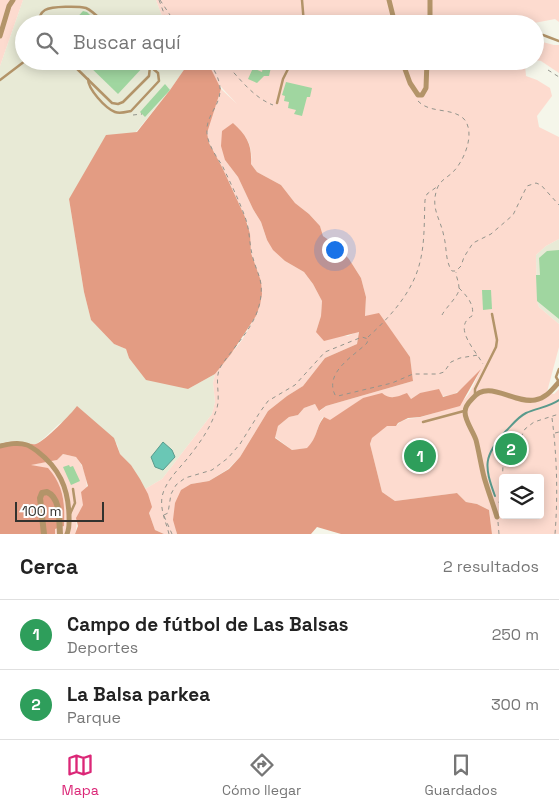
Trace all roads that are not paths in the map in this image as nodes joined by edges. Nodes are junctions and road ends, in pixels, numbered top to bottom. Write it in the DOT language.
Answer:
graph roads {
  1 [pos="13,0"];
  2 [pos="302,0"];
  3 [pos="389,0"];
  4 [pos="430,0"];
  5 [pos="40,15"];
  6 [pos="96,15"];
  7 [pos="303,15"];
  8 [pos="393,15"];
  9 [pos="430,15"];
  10 [pos="544,35"];
  11 [pos="0,36"];
  12 [pos="559,41"];
  13 [pos="15,69"];
  14 [pos="78,70"];
  15 [pos="149,70"];
  16 [pos="155,70"];
  17 [pos="287,70"];
  18 [pos="405,70"];
  19 [pos="427,70"];
  20 [pos="88,79"];
  21 [pos="0,80"];
  22 [pos="277,103"];
  23 [pos="492,314"];
  24 [pos="559,370"];
  25 [pos="559,382"];
  26 [pos="475,394"];
  27 [pos="464,410"];
  28 [pos="423,422"];
  29 [pos="0,446"];
  30 [pos="73,489"];
  31 [pos="69,516"];
  32 [pos="498,517"];
  33 [pos="44,534"];
  34 [pos="60,534"];
  35 [pos="67,534"];
  1 -- 11 [label="street"];
  2 -- 7 [label="lane"];
  3 -- 8 [label="street"];
  4 -- 9 [label="street"];
  5 -- 6 [label="lane"];
  10 -- 12 [label="lane"];
  13 -- 21 [label="lane"];
  14 -- 20 [label="lane"];
  15 -- 20 [label="lane"];
  16 -- 20 [label="lane"];
  17 -- 22 [label="lane"];
  18 -- 19 [label="street"];
  23 -- 26 [label="lane"];
  24 -- 25 [label="lane"];
  25 -- 26 [label="street"];
  26 -- 27 [label="street"];
  27 -- 28 [label="lane"];
  27 -- 32 [label="street"];
  29 -- 31 [label="street"];
  30 -- 31 [label="lane"];
  31 -- 35 [label="street"];
  33 -- 34 [label="street"];
}
